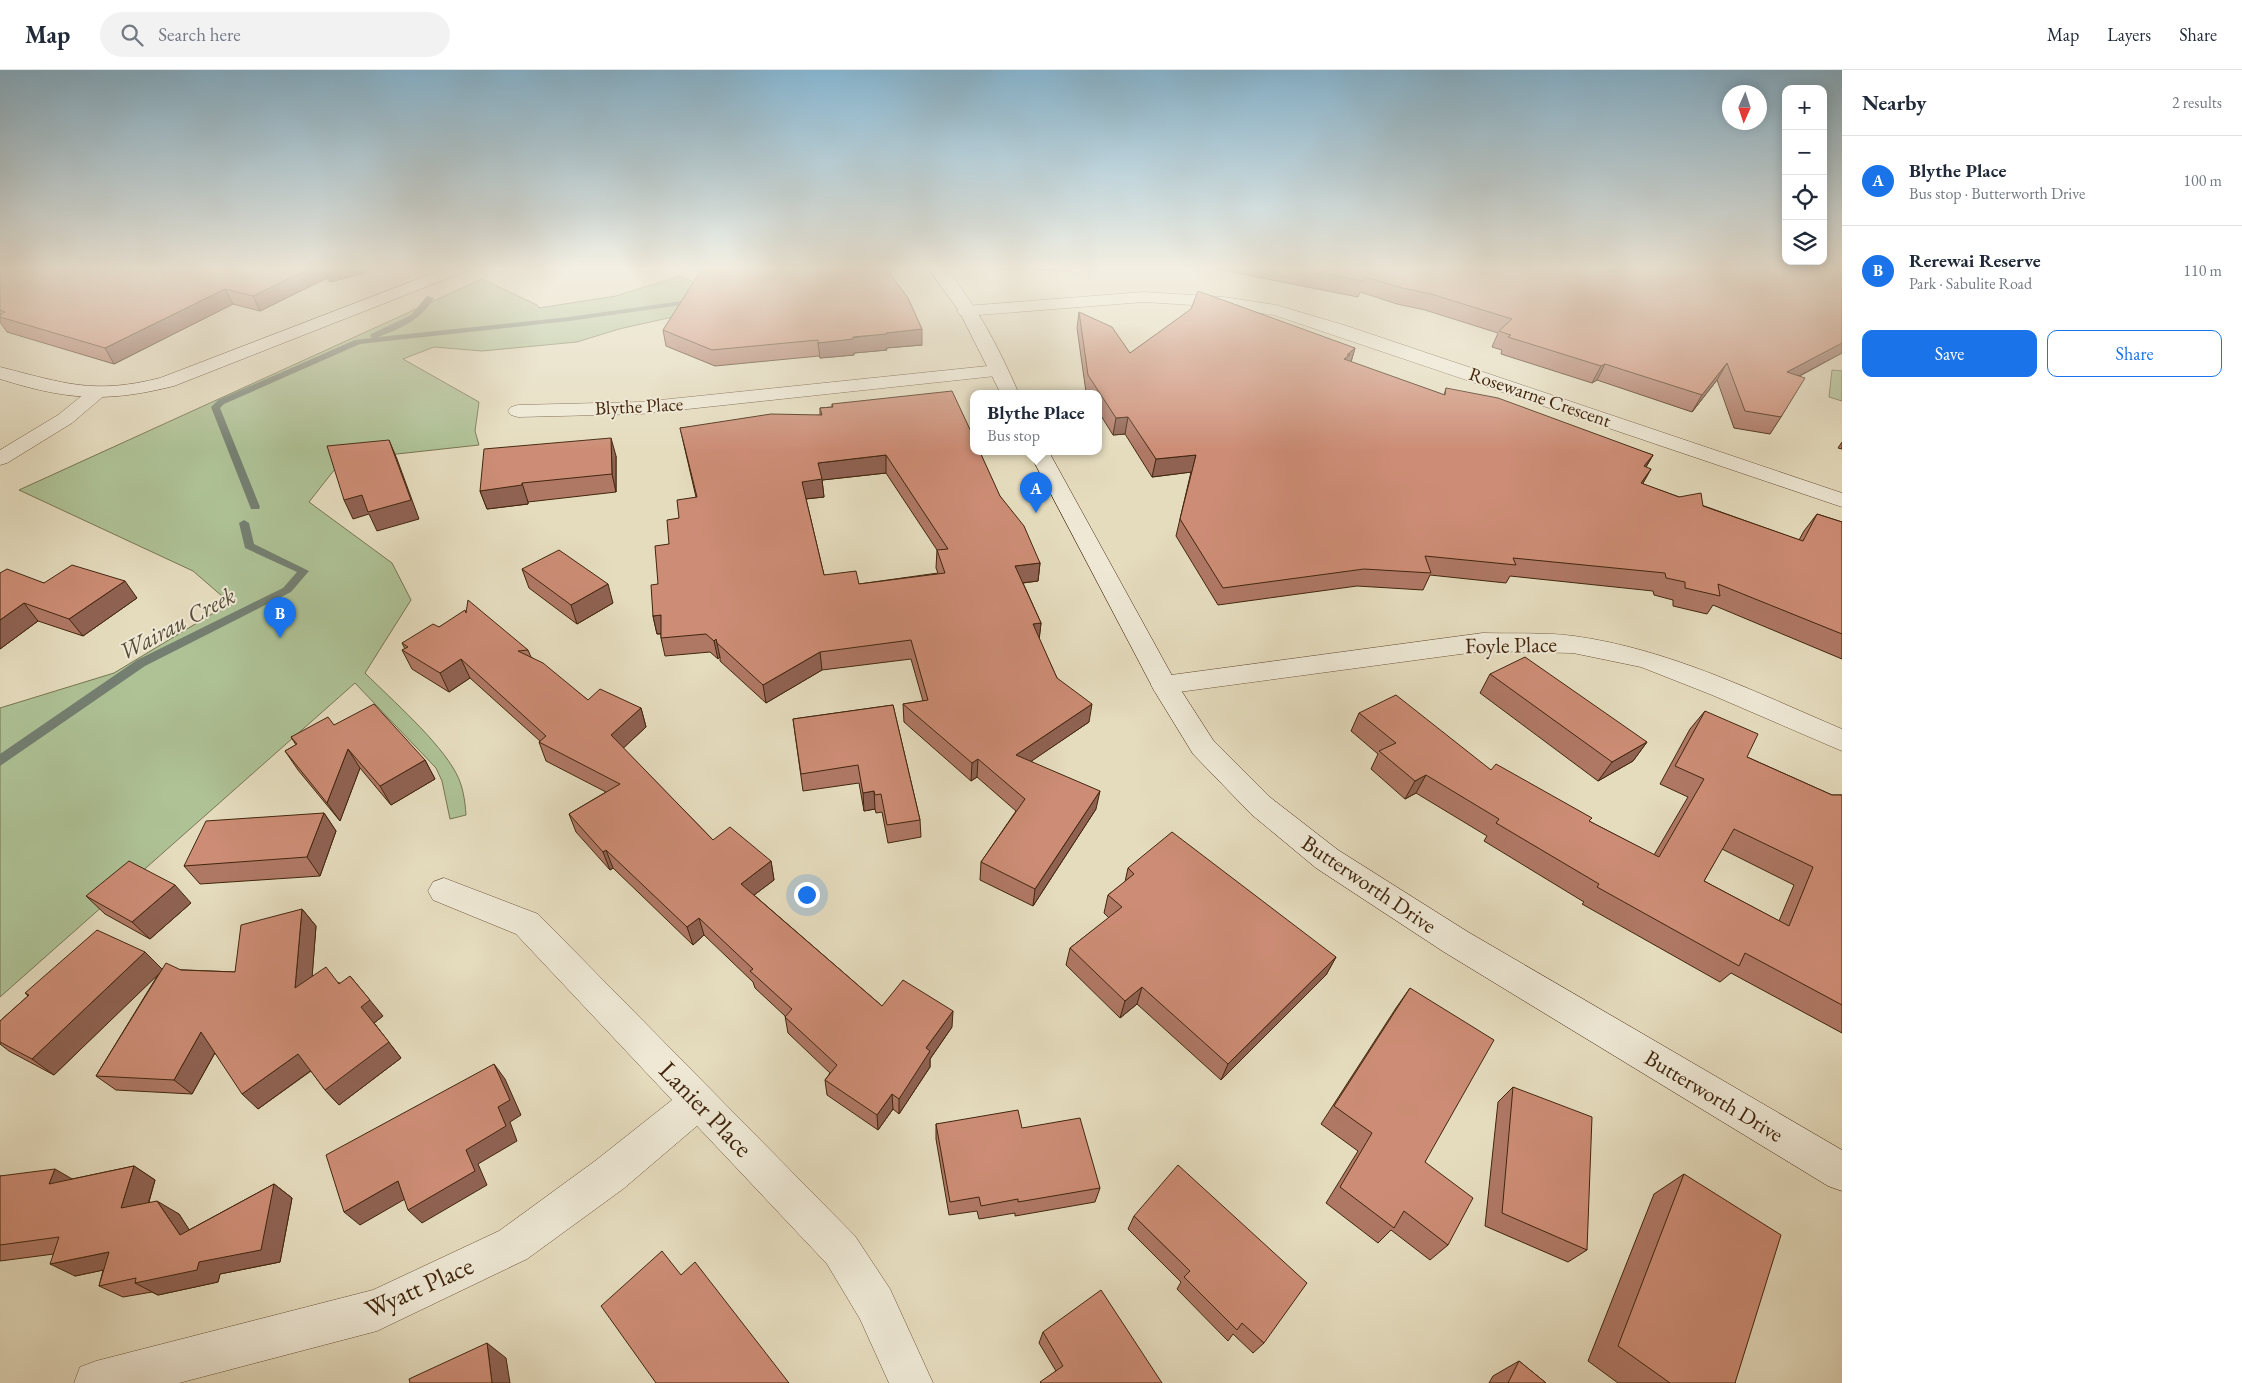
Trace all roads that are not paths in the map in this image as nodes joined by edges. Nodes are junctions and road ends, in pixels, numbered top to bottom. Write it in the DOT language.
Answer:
graph roads {
  1 [pos="305,328"];
  2 [pos="975,328"];
  3 [pos="1335,328"];
  4 [pos="998,371"];
  5 [pos="0,372"];
  6 [pos="1008,390"];
  7 [pos="96,394"];
  8 [pos="518,411"];
  9 [pos="1041,455"];
  10 [pos="0,459"];
  11 [pos="1842,500"];
  12 [pos="1164,686"];
  13 [pos="1842,741"];
  14 [pos="444,891"];
  15 [pos="699,1101"];
  16 [pos="1842,1172"];
  17 [pos="96,1383"];
  18 [pos="911,1383"];
  1 -- 7 [label="street"];
  2 -- 4 [label="street"];
  3 -- 11 [label="street, Rosewarne Crescent"];
  4 -- 6 [label="street"];
  4 -- 8 [label="street, Blythe Place"];
  5 -- 7 [label="street"];
  7 -- 10 [label="street"];
  9 -- 12 [label="street, Butterworth Drive"];
  12 -- 13 [label="street, Foyle Place"];
  12 -- 16 [label="street, Butterworth Drive"];
  14 -- 15 [label="street, Lanier Place"];
  15 -- 17 [label="street, Wyatt Place"];
  15 -- 18 [label="street, Lanier Place"];
}
